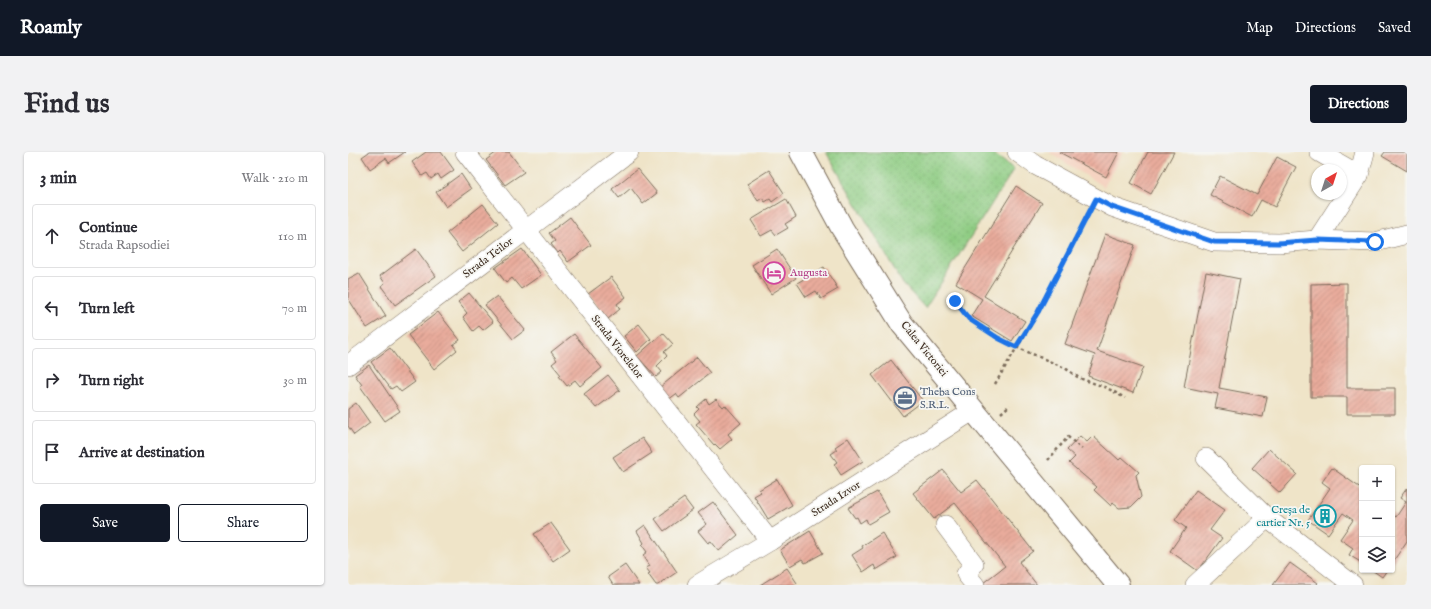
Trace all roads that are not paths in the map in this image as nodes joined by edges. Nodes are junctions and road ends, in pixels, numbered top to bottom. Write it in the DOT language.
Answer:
graph roads {
  1 [pos="465,152"];
  2 [pos="629,152"];
  3 [pos="801,152"];
  4 [pos="1017,152"];
  5 [pos="1319,152"];
  6 [pos="1365,152"];
  7 [pos="1359,175"];
  8 [pos="526,230"];
  9 [pos="1407,234"];
  10 [pos="1317,240"];
  11 [pos="348,365"];
  12 [pos="974,410"];
  13 [pos="1206,458"];
  14 [pos="1267,518"];
  15 [pos="945,525"];
  16 [pos="770,541"];
  17 [pos="697,585"];
  18 [pos="974,585"];
  19 [pos="1118,585"];
  20 [pos="1195,585"];
  21 [pos="1354,585"];
  1 -- 8 [label="street, Strada Viorelelor"];
  2 -- 8 [label="street, Strada Teilor"];
  3 -- 12 [label="main road, Calea Victoriei"];
  4 -- 10 [label="street"];
  5 -- 7 [label="street"];
  6 -- 7 [label="street"];
  7 -- 10 [label="street"];
  8 -- 11 [label="street, Strada Teilor"];
  8 -- 16 [label="street, Strada Viorelelor"];
  9 -- 10 [label="street"];
  12 -- 16 [label="street, Strada Izvor"];
  12 -- 19 [label="main road, Calea Victoriei"];
  13 -- 14 [label="street"];
  14 -- 20 [label="street"];
  14 -- 21 [label="street"];
  15 -- 18 [label="street"];
  16 -- 17 [label="street, Strada Izvor"];
}
